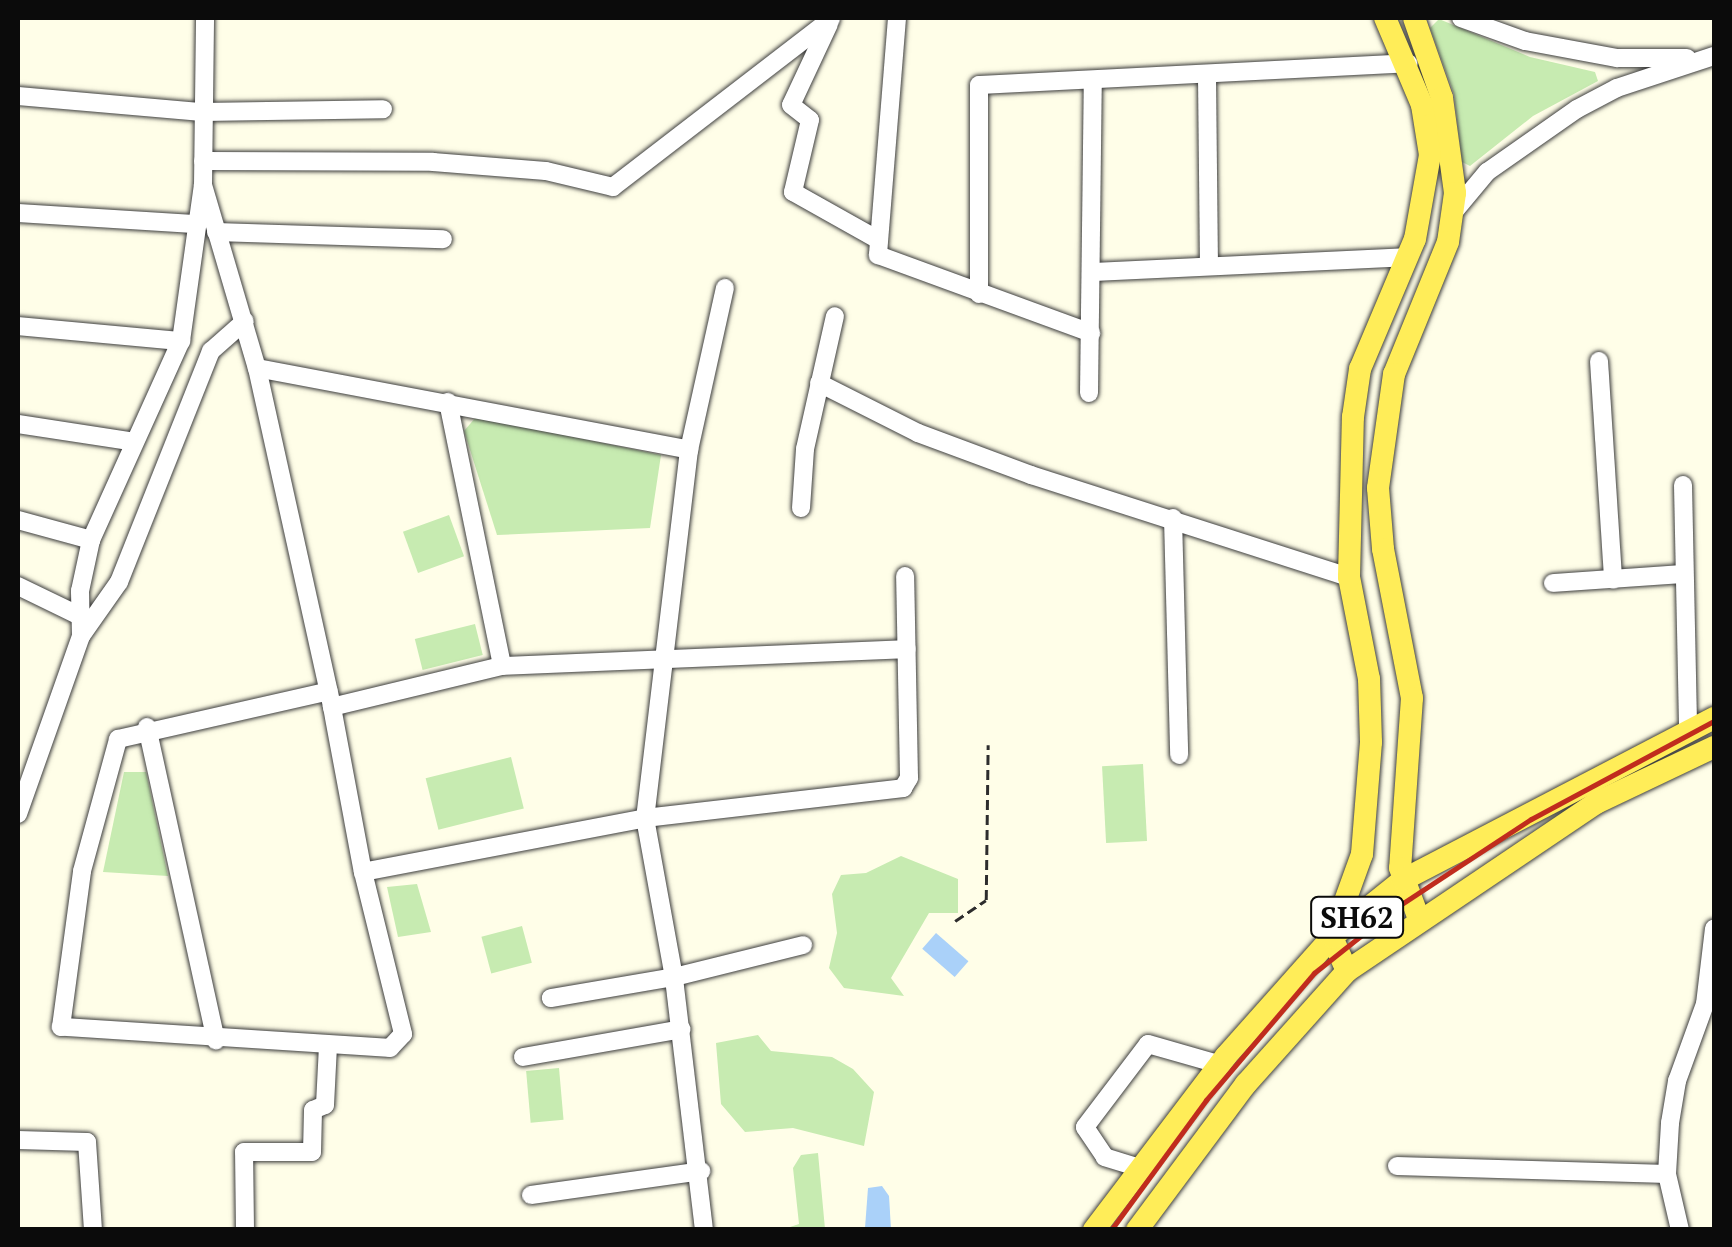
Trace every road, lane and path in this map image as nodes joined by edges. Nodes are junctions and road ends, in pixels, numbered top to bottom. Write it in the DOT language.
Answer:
graph roads {
  1 [pos="205,18"];
  2 [pos="832,18"];
  3 [pos="897,18"];
  4 [pos="1385,18"];
  5 [pos="1414,18"];
  6 [pos="1462,18"];
  7 [pos="1709,57"];
  8 [pos="1408,63"];
  9 [pos="1207,76"];
  10 [pos="1093,81"];
  11 [pos="18,96"];
  12 [pos="382,109"];
  13 [pos="202,112"];
  14 [pos="202,161"];
  15 [pos="203,184"];
  16 [pos="18,213"];
  17 [pos="1452,214"];
  18 [pos="194,224"];
  19 [pos="216,232"];
  20 [pos="876,238"];
  21 [pos="442,239"];
  22 [pos="1407,257"];
  23 [pos="1209,264"];
  24 [pos="1092,272"];
  25 [pos="725,288"];
  26 [pos="979,294"];
  27 [pos="835,316"];
  28 [pos="245,321"];
  29 [pos="18,326"];
  30 [pos="1090,333"];
  31 [pos="181,341"];
  32 [pos="1599,362"];
  33 [pos="257,368"];
  34 [pos="819,382"];
  35 [pos="1089,394"];
  36 [pos="448,402"];
  37 [pos="18,424"];
  38 [pos="135,442"];
  39 [pos="689,450"];
  40 [pos="1683,485"];
  41 [pos="800,508"];
  42 [pos="1173,518"];
  43 [pos="18,520"];
  44 [pos="91,540"];
  45 [pos="1681,574"];
  46 [pos="905,576"];
  47 [pos="1348,577"];
  48 [pos="1614,580"];
  49 [pos="1553,582"];
  50 [pos="18,586"];
  51 [pos="80,616"];
  52 [pos="81,636"];
  53 [pos="907,649"];
  54 [pos="660,654"];
  55 [pos="502,666"];
  56 [pos="330,699"];
  57 [pos="1714,718"];
  58 [pos="146,727"];
  59 [pos="1688,731"];
  60 [pos="988,745"];
  61 [pos="1714,747"];
  62 [pos="1179,755"];
  63 [pos="18,814"];
  64 [pos="645,818"];
  65 [pos="364,872"];
  66 [pos="1403,880"];
  67 [pos="1419,919"];
  68 [pos="955,921"];
  69 [pos="1714,929"];
  70 [pos="1332,937"];
  71 [pos="803,946"];
  72 [pos="1348,971"];
  73 [pos="674,977"];
  74 [pos="550,998"];
  75 [pos="1710,1004"];
  76 [pos="682,1029"];
  77 [pos="216,1040"];
  78 [pos="328,1045"];
  79 [pos="523,1057"];
  80 [pos="1220,1065"];
  81 [pos="18,1140"];
  82 [pos="1398,1166"];
  83 [pos="1140,1168"];
  84 [pos="701,1171"];
  85 [pos="1668,1174"];
  86 [pos="531,1195"];
  87 [pos="1682,1229"];
  88 [pos="94,1230"];
  89 [pos="245,1230"];
  90 [pos="704,1230"];
  91 [pos="1094,1230"];
  92 [pos="1137,1230"];
  1 -- 13 [label="street"];
  2 -- 14 [label="street"];
  2 -- 20 [label="street"];
  3 -- 20 [label="street"];
  4 -- 8 [label="main road"];
  5 -- 17 [label="main road"];
  6 -- 7 [label="street"];
  7 -- 17 [label="street"];
  8 -- 9 [label="street"];
  8 -- 22 [label="main road"];
  9 -- 10 [label="street"];
  9 -- 23 [label="street"];
  10 -- 24 [label="street"];
  10 -- 26 [label="street"];
  11 -- 13 [label="street"];
  12 -- 13 [label="street"];
  13 -- 14 [label="street"];
  14 -- 15 [label="street"];
  15 -- 18 [label="street"];
  15 -- 19 [label="street"];
  16 -- 18 [label="street"];
  17 -- 66 [label="main road"];
  18 -- 31 [label="street"];
  19 -- 21 [label="street"];
  19 -- 28 [label="street"];
  20 -- 26 [label="street"];
  22 -- 23 [label="street"];
  22 -- 47 [label="main road"];
  23 -- 24 [label="street"];
  24 -- 30 [label="street"];
  25 -- 39 [label="street"];
  26 -- 30 [label="street"];
  27 -- 34 [label="street"];
  28 -- 33 [label="street"];
  28 -- 52 [label="street"];
  29 -- 31 [label="street"];
  30 -- 35 [label="street"];
  31 -- 38 [label="street"];
  32 -- 48 [label="street"];
  33 -- 36 [label="street"];
  33 -- 56 [label="street"];
  34 -- 41 [label="street"];
  34 -- 42 [label="street"];
  36 -- 39 [label="street"];
  36 -- 55 [label="street"];
  37 -- 38 [label="street"];
  38 -- 44 [label="street"];
  39 -- 54 [label="street"];
  40 -- 45 [label="street"];
  42 -- 47 [label="street"];
  42 -- 62 [label="street"];
  43 -- 44 [label="street"];
  44 -- 51 [label="street"];
  45 -- 48 [label="street"];
  45 -- 59 [label="street"];
  46 -- 53 [label="street"];
  47 -- 70 [label="main road"];
  48 -- 49 [label="street"];
  50 -- 51 [label="street"];
  51 -- 52 [label="street"];
  52 -- 63 [label="street"];
  53 -- 54 [label="street"];
  53 -- 64 [label="street"];
  54 -- 55 [label="street"];
  54 -- 64 [label="street"];
  55 -- 56 [label="street"];
  56 -- 58 [label="street"];
  56 -- 65 [label="street"];
  57 -- 59 [label="main road, SH62"];
  58 -- 77 [label="street"];
  58 -- 77 [label="street"];
  59 -- 66 [label="main road, SH62"];
  60 -- 68 [label="path"];
  61 -- 67 [label="main road, SH62"];
  64 -- 65 [label="street"];
  64 -- 73 [label="street"];
  65 -- 78 [label="street"];
  66 -- 67 [label="main road"];
  66 -- 70 [label="main road, SH62"];
  67 -- 72 [label="main road, SH62"];
  69 -- 75 [label="street"];
  70 -- 72 [label="main road"];
  70 -- 80 [label="main road, SH62"];
  71 -- 73 [label="street"];
  72 -- 92 [label="main road, SH62"];
  73 -- 74 [label="street"];
  73 -- 76 [label="street"];
  75 -- 85 [label="street"];
  76 -- 79 [label="street"];
  76 -- 84 [label="street"];
  77 -- 78 [label="street"];
  78 -- 89 [label="street"];
  80 -- 83 [label="main road, SH62"];
  80 -- 83 [label="street"];
  81 -- 88 [label="street"];
  82 -- 85 [label="street"];
  83 -- 91 [label="main road, SH62"];
  84 -- 86 [label="street"];
  84 -- 90 [label="street"];
  85 -- 87 [label="street"];
}
